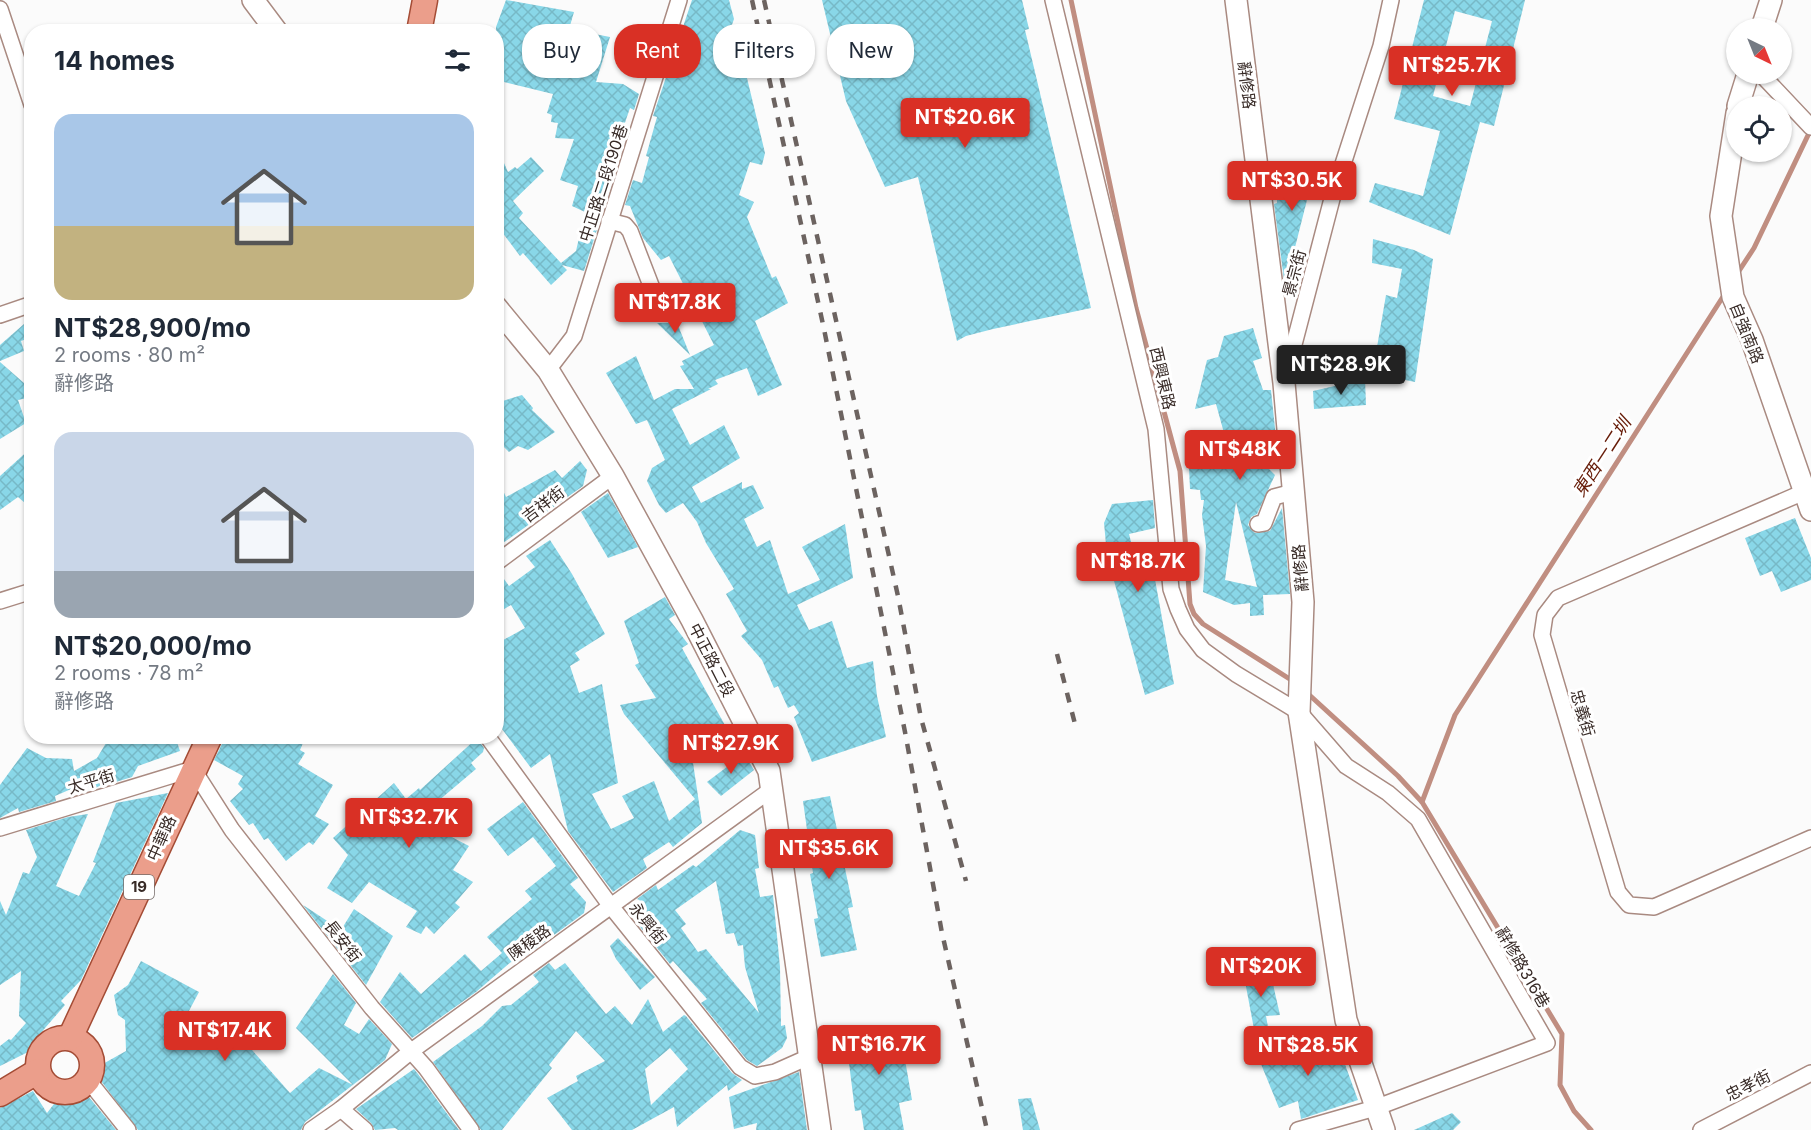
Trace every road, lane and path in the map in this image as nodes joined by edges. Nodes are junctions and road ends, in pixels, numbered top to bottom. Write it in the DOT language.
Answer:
graph roads {
  1 [pos="253,0"];
  2 [pos="1053,0"];
  3 [pos="1236,0"];
  4 [pos="1391,0"];
  5 [pos="1771,0"];
  6 [pos="675,1"];
  7 [pos="0,9"];
  8 [pos="1765,18"];
  9 [pos="271,24"];
  10 [pos="24,81"];
  11 [pos="1770,84"];
  12 [pos="1811,127"];
  13 [pos="1729,162"];
  14 [pos="609,221"];
  15 [pos="657,301"];
  16 [pos="24,307"];
  17 [pos="0,315"];
  18 [pos="504,318"];
  19 [pos="548,370"];
  20 [pos="1284,383"];
  21 [pos="613,476"];
  22 [pos="1293,492"];
  23 [pos="1808,501"];
  24 [pos="1258,524"];
  25 [pos="504,557"];
  26 [pos="24,594"];
  27 [pos="0,601"];
  28 [pos="1300,696"];
  29 [pos="206,744"];
  30 [pos="493,744"];
  31 [pos="193,769"];
  32 [pos="772,789"];
  33 [pos="0,828"];
  34 [pos="1811,838"];
  35 [pos="610,905"];
  36 [pos="70,1038"];
  37 [pos="410,1052"];
  38 [pos="812,1056"];
  39 [pos="38,1071"];
  40 [pos="1811,1073"];
  41 [pos="88,1080"];
  42 [pos="0,1094"];
  43 [pos="1375,1108"];
  44 [pos="341,1109"];
  45 [pos="128,1130"];
  46 [pos="311,1130"];
  47 [pos="365,1130"];
  48 [pos="471,1130"];
  49 [pos="820,1130"];
  50 [pos="1298,1130"];
  51 [pos="1384,1130"];
  52 [pos="1701,1130"];
  1 -- 9 [label="street"];
  2 -- 28 [label="street, 西興東路"];
  3 -- 20 [label="street, 辭修路"];
  4 -- 20 [label="street, 景宗街"];
  5 -- 8 [label="street"];
  6 -- 14 [label="street, 中正路二段190巷"];
  7 -- 10 [label="street"];
  11 -- 12 [label="street"];
  13 -- 23 [label="street, 自強南路"];
  14 -- 15 [label="street"];
  14 -- 19 [label="street, 中正路二段190巷"];
  16 -- 17 [label="street"];
  18 -- 19 [label="street, 中正路二段"];
  19 -- 21 [label="street, 中正路二段"];
  20 -- 22 [label="street, 辭修路"];
  21 -- 25 [label="street, 吉祥街"];
  21 -- 32 [label="street, 中正路二段"];
  22 -- 24 [label="street"];
  22 -- 28 [label="street, 辭修路"];
  23 -- 34 [label="street, 忠義街"];
  26 -- 27 [label="street"];
  28 -- 43 [label="street, 辭修路"];
  28 -- 43 [label="street, 辭修路316巷"];
  29 -- 31 [label="main road, 中華路 / 19"];
  30 -- 35 [label="street, 永興街"];
  31 -- 33 [label="street, 太平街"];
  31 -- 36 [label="main road, 中華路 / 19"];
  31 -- 37 [label="street, 長安街"];
  32 -- 35 [label="street, 陳稜路"];
  32 -- 38 [label="street, 中正路二段"];
  35 -- 37 [label="street, 陳稜路"];
  35 -- 38 [label="street, 永興街"];
  36 -- 39 [label="main road"];
  36 -- 41 [label="main road"];
  37 -- 44 [label="street, 陳稜路"];
  37 -- 48 [label="street, 長安街"];
  38 -- 49 [label="street, 中正路二段"];
  39 -- 41 [label="main road"];
  39 -- 42 [label="main road"];
  40 -- 52 [label="street, 忠孝街"];
  41 -- 45 [label="street"];
  43 -- 50 [label="street, 辭修路316巷"];
  43 -- 51 [label="street, 辭修路"];
  44 -- 46 [label="street, 陳稜路"];
  44 -- 47 [label="street"];
}
